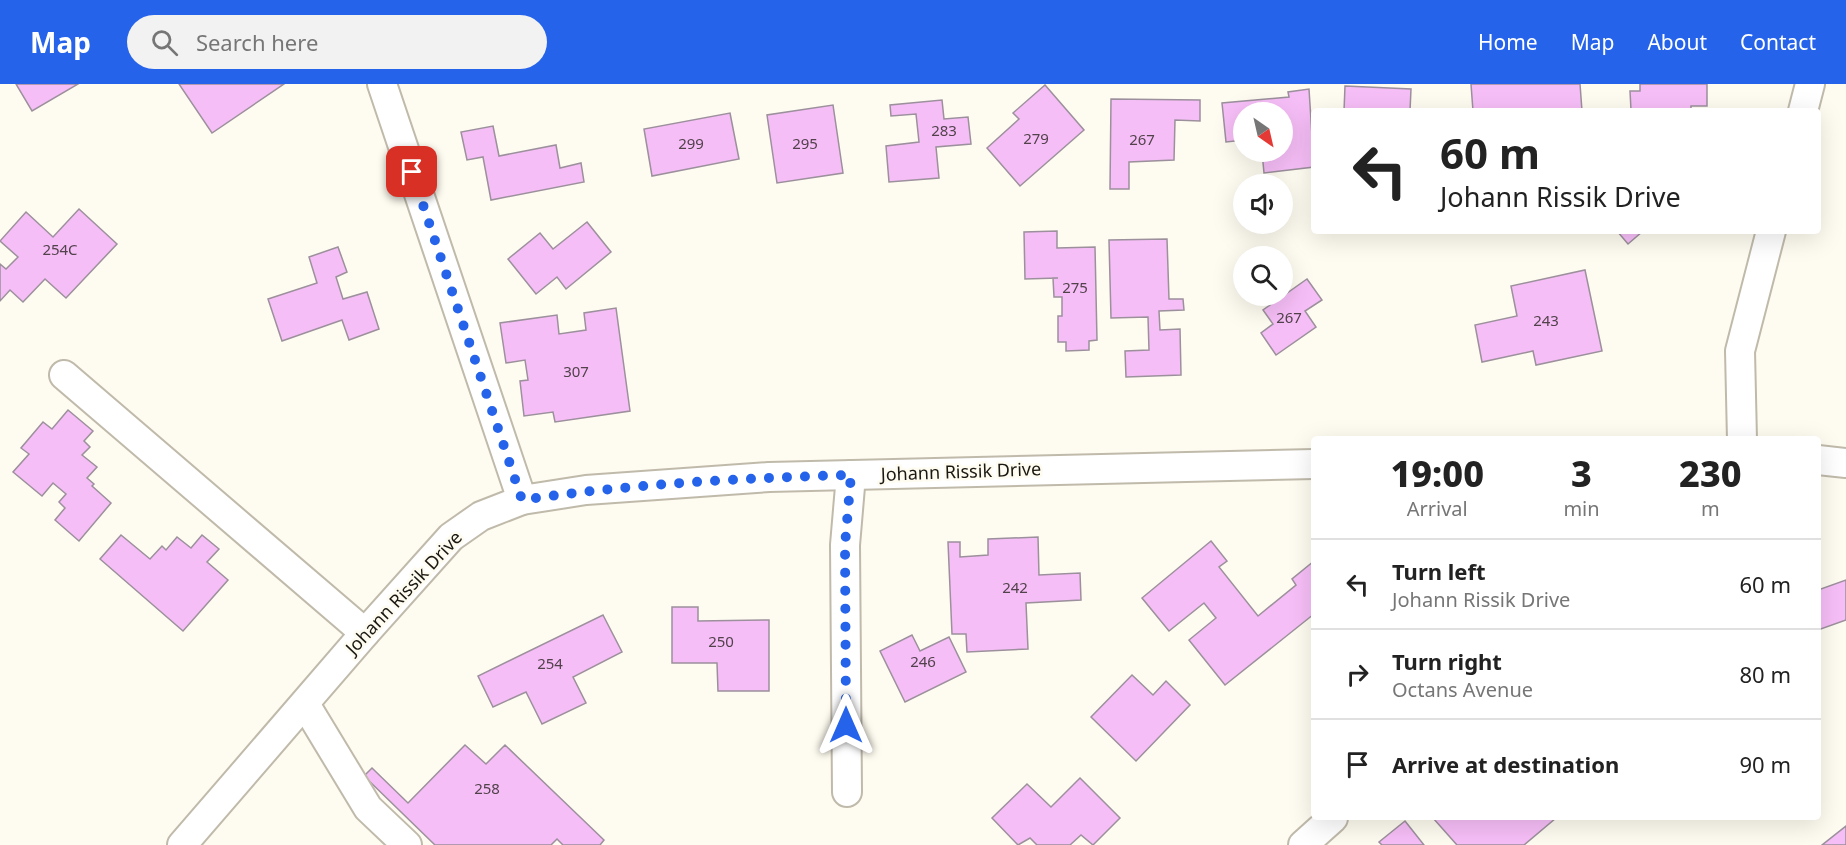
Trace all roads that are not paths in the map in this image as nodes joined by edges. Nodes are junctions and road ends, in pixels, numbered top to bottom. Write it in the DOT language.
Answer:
graph roads {
  1 [pos="382,84"];
  2 [pos="1810,84"];
  3 [pos="1804,108"];
  4 [pos="1770,234"];
  5 [pos="64,375"];
  6 [pos="1742,436"];
  7 [pos="1821,460"];
  8 [pos="1846,463"];
  9 [pos="1311,464"];
  10 [pos="851,475"];
  11 [pos="522,500"];
  12 [pos="365,633"];
  13 [pos="305,704"];
  14 [pos="847,792"];
  15 [pos="1331,820"];
  16 [pos="182,845"];
  17 [pos="407,845"];
  18 [pos="1303,845"];
  1 -- 11 [label="street"];
  2 -- 3 [label="street"];
  4 -- 6 [label="street"];
  5 -- 12 [label="street"];
  7 -- 8 [label="street"];
  9 -- 10 [label="street, Johann Rissik Drive"];
  10 -- 11 [label="street, Johann Rissik Drive"];
  10 -- 14 [label="street"];
  11 -- 12 [label="street, Johann Rissik Drive"];
  12 -- 13 [label="street, Johann Rissik Drive"];
  13 -- 16 [label="street, Johann Rissik Drive"];
  13 -- 17 [label="street"];
  15 -- 18 [label="street"];
}
